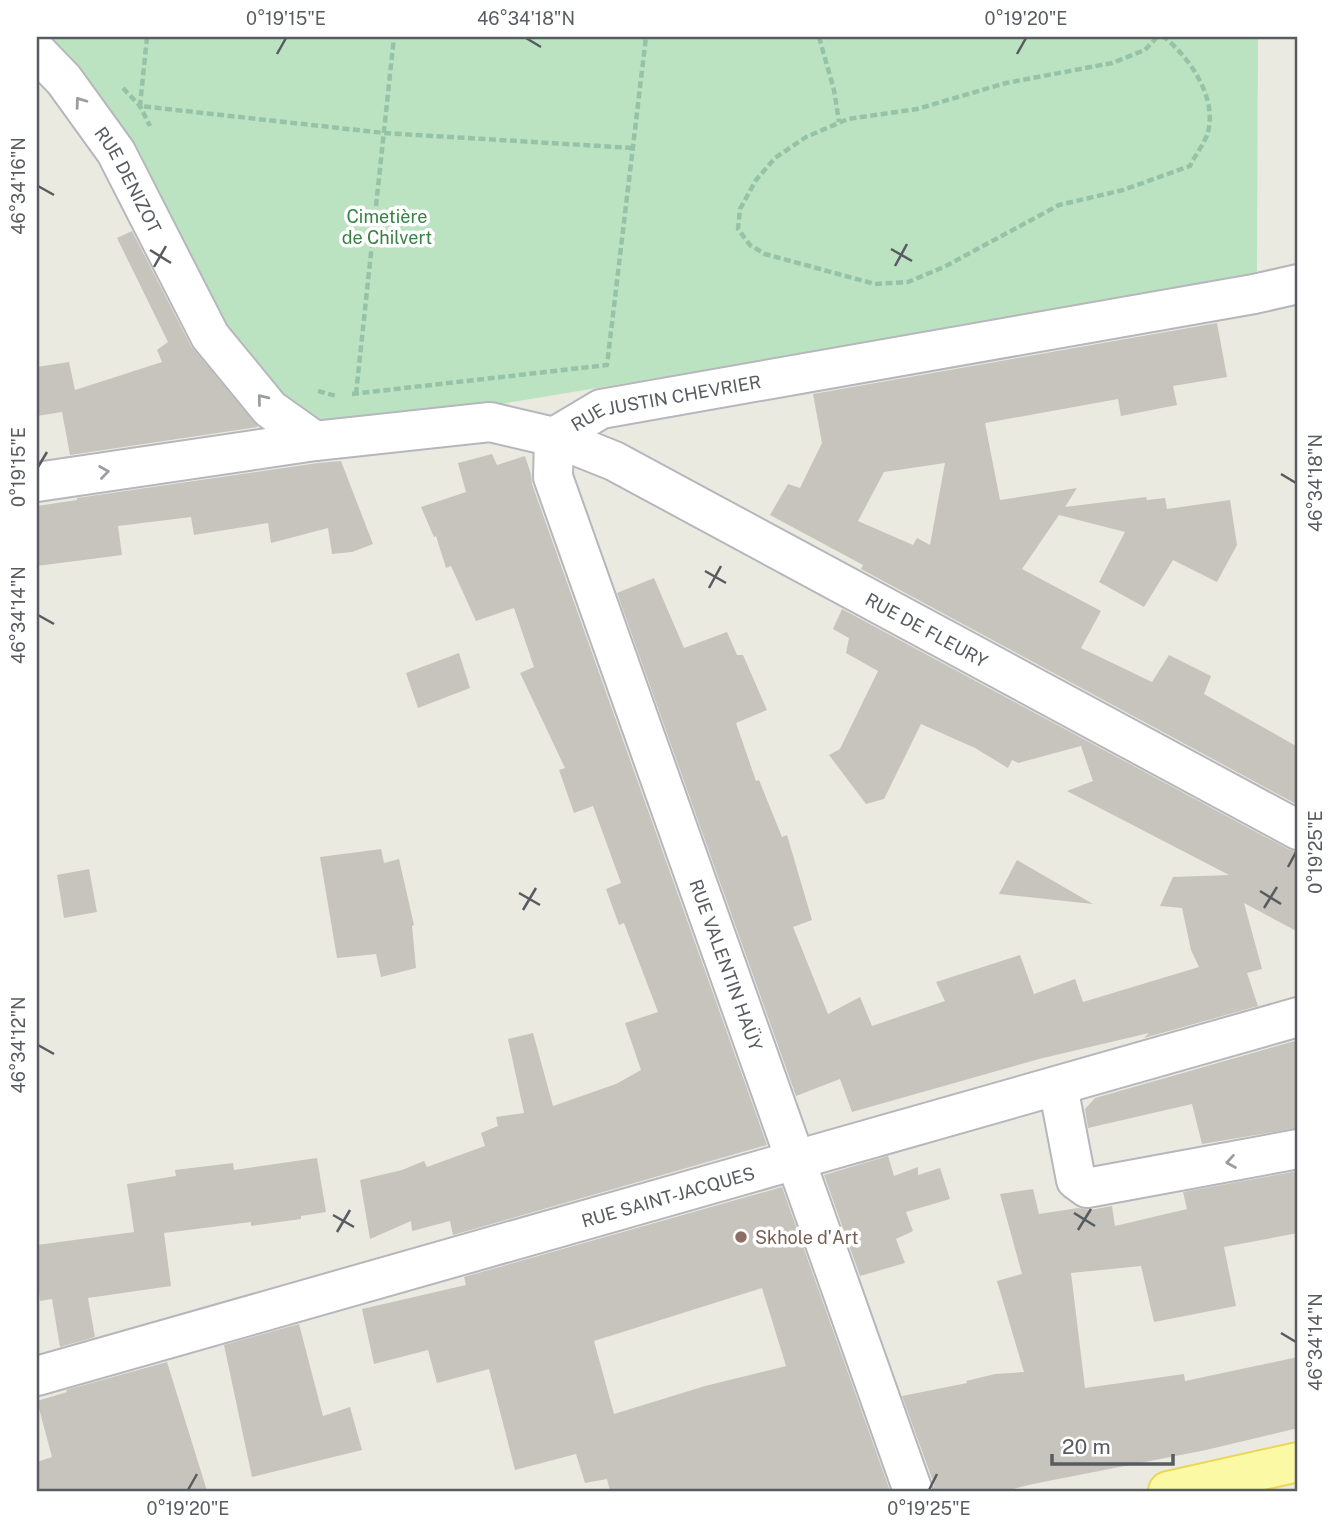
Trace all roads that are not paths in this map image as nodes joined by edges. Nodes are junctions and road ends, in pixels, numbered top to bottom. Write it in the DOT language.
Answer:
graph roads {
  1 [pos="37,52"];
  2 [pos="1298,284"];
  3 [pos="554,437"];
  4 [pos="315,441"];
  5 [pos="37,482"];
  6 [pos="1298,830"];
  7 [pos="1298,1017"];
  8 [pos="1058,1086"];
  9 [pos="1298,1149"];
  10 [pos="795,1160"];
  11 [pos="37,1376"];
  12 [pos="1298,1462"];
  13 [pos="913,1491"];
  14 [pos="1168,1491"];
  4 -- 1 [label="street, RUE DENIZOT, one-way"];
  2 -- 3 [label="street, RUE JUSTIN CHEVRIER"];
  3 -- 4 [label="street, RUE JUSTIN CHEVRIER"];
  3 -- 6 [label="street, RUE DE FLEURY"];
  3 -- 10 [label="street, RUE VALENTIN HAÜY"];
  5 -- 4 [label="street, RUE JUSTIN CHEVRIER, one-way"];
  7 -- 8 [label="street, RUE SAINT-JACQUES"];
  9 -- 8 [label="street, one-way"];
  8 -- 10 [label="street, RUE SAINT-JACQUES"];
  10 -- 11 [label="street, RUE SAINT-JACQUES"];
  10 -- 13 [label="street, RUE VALENTIN HAÜY"];
  12 -- 14 [label="main road"];
}
